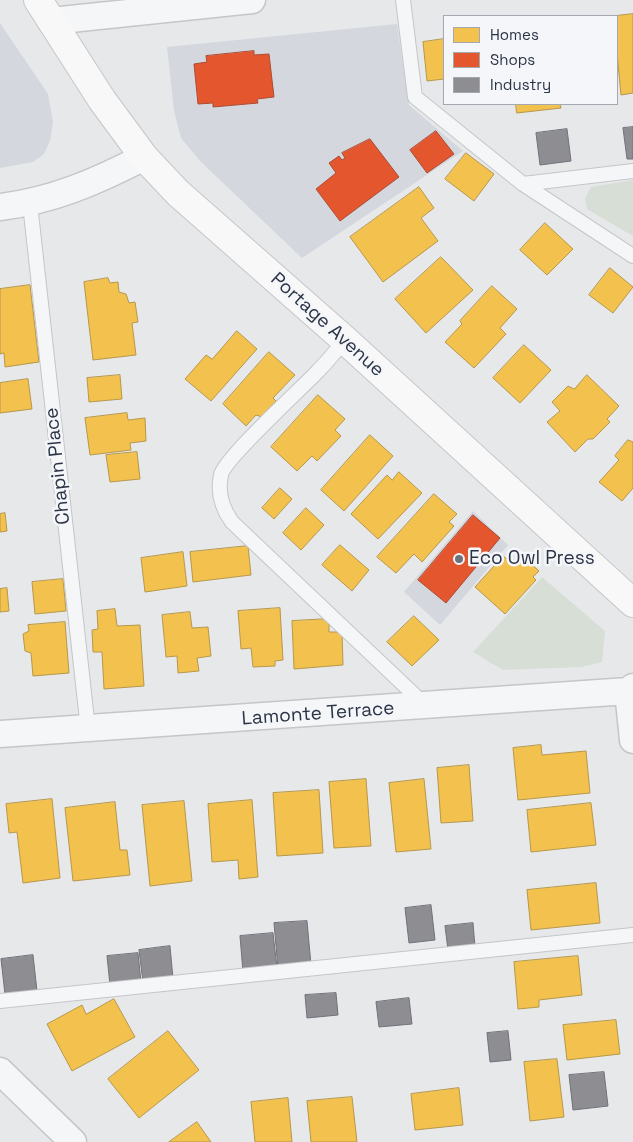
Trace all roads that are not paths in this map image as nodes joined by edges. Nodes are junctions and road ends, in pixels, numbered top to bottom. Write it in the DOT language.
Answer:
graph roads {
  1 [pos="252,0"];
  2 [pos="403,0"];
  3 [pos="45,10"];
  4 [pos="144,157"];
  5 [pos="633,171"];
  6 [pos="523,184"];
  7 [pos="30,204"];
  8 [pos="0,207"];
  9 [pos="633,256"];
  10 [pos="345,340"];
  11 [pos="633,603"];
  12 [pos="631,689"];
  13 [pos="426,706"];
  14 [pos="88,729"];
  15 [pos="0,734"];
  16 [pos="633,740"];
  17 [pos="633,935"];
  18 [pos="0,1001"];
  19 [pos="0,1071"];
  20 [pos="73,1142"];
  1 -- 3 [label="street"];
  2 -- 6 [label="lane"];
  3 -- 4 [label="main road, Portage Avenue"];
  4 -- 7 [label="street"];
  4 -- 10 [label="main road, Portage Avenue"];
  5 -- 6 [label="lane"];
  6 -- 9 [label="lane"];
  7 -- 8 [label="street"];
  7 -- 14 [label="lane, Chapin Place"];
  10 -- 11 [label="main road, Portage Avenue"];
  10 -- 13 [label="lane"];
  12 -- 13 [label="street, Lamonte Terrace"];
  12 -- 16 [label="street"];
  13 -- 14 [label="street, Lamonte Terrace"];
  14 -- 15 [label="street, Lamonte Terrace"];
  17 -- 18 [label="lane"];
  19 -- 20 [label="street"];
}
